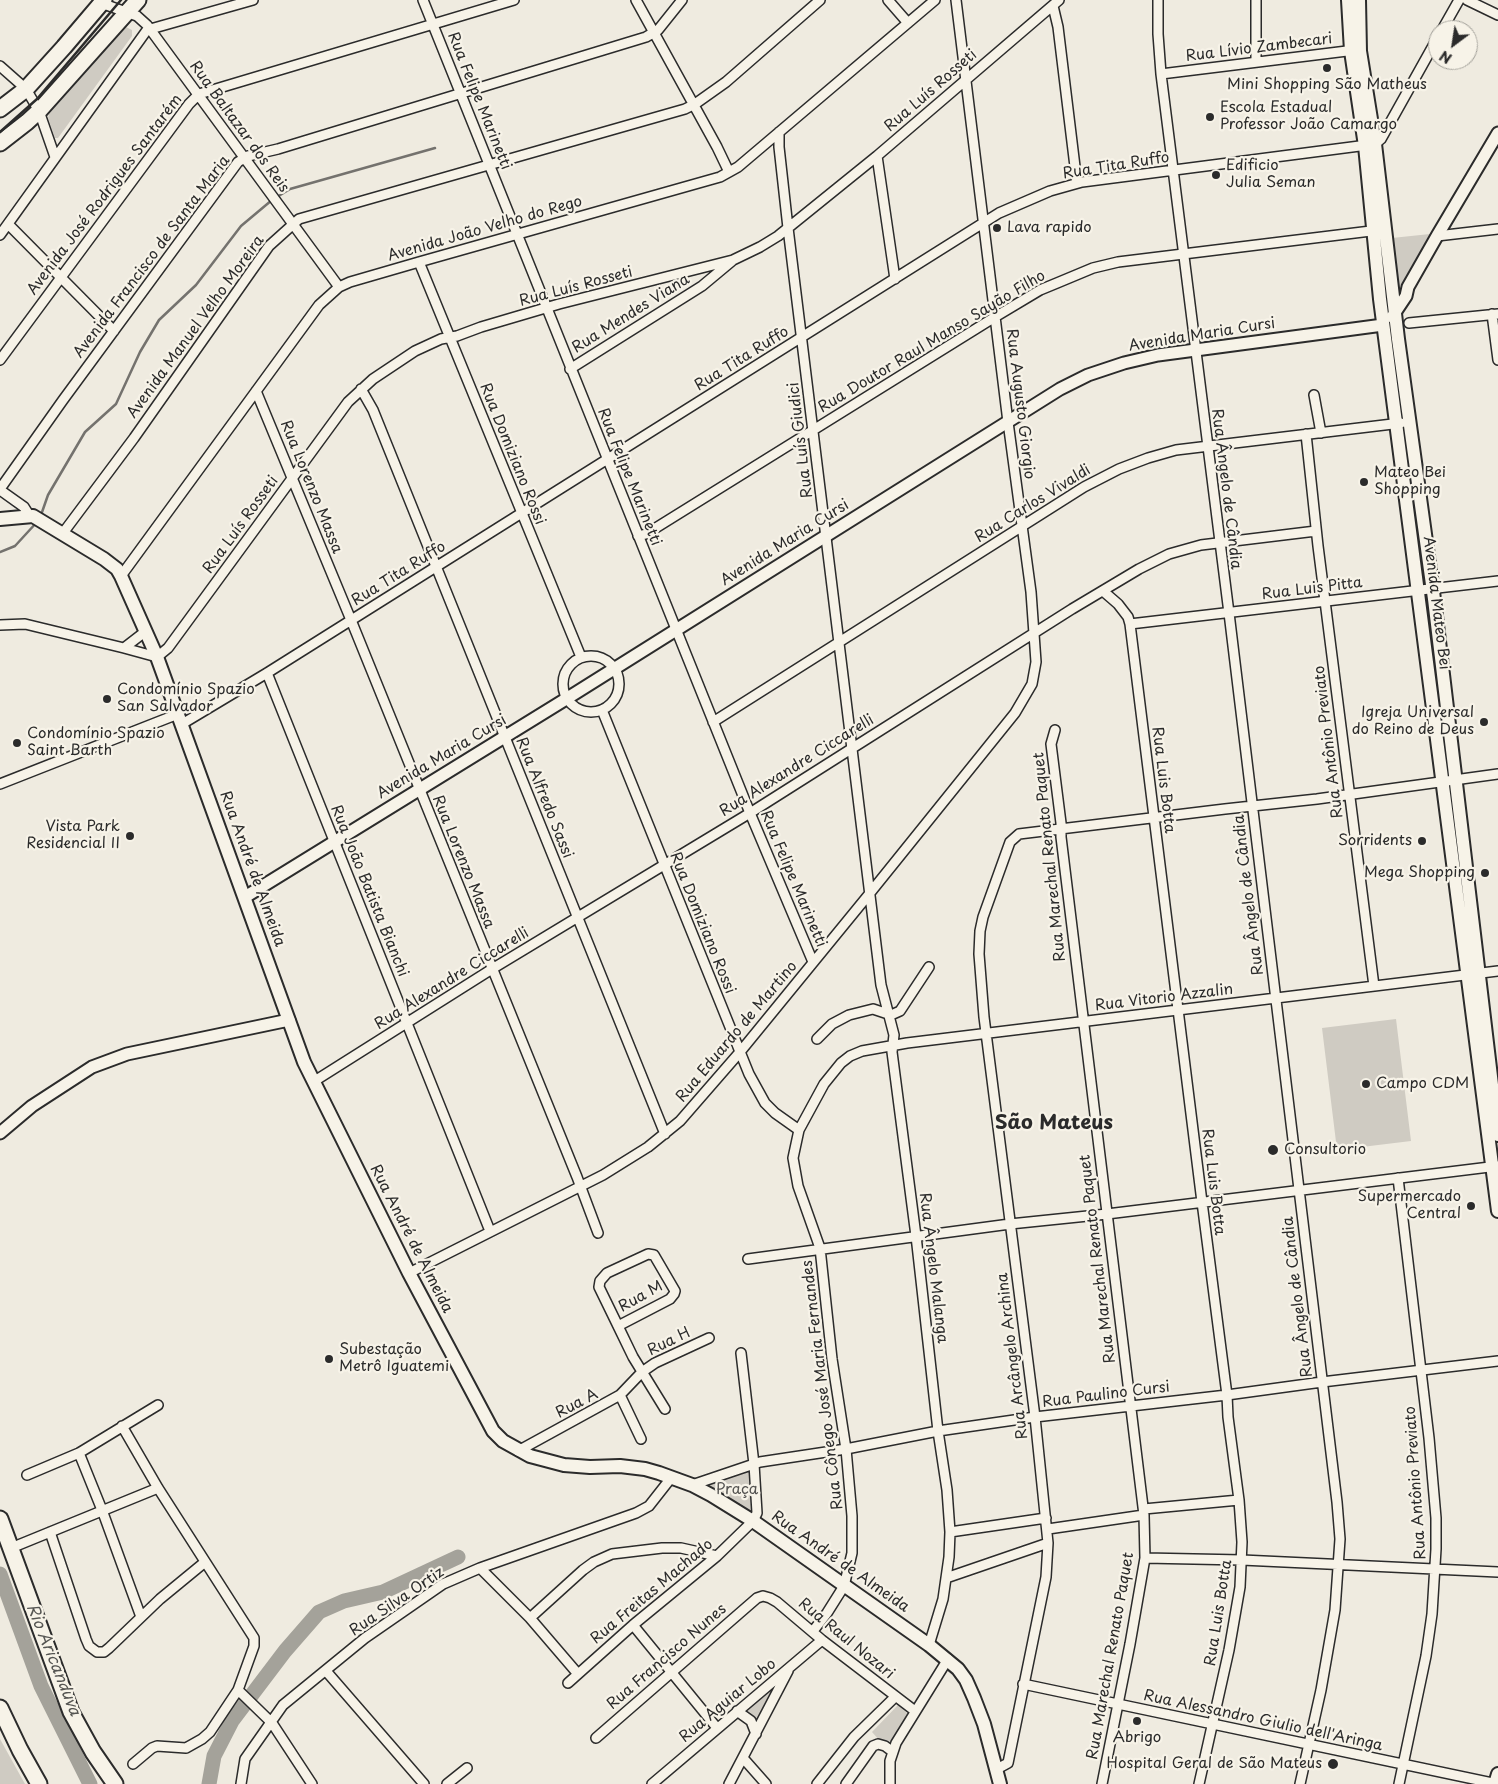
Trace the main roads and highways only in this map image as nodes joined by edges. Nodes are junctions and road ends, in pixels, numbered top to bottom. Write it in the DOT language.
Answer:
graph roads {
  1 [pos="138,0"];
  2 [pos="1348,0"];
  3 [pos="1358,0"];
  4 [pos="102,1"];
  5 [pos="1355,50"];
  6 [pos="0,109"];
  7 [pos="0,143"];
  8 [pos="1379,230"];
  9 [pos="0,519"];
  10 [pos="1449,781"];
  11 [pos="1474,974"];
  12 [pos="1498,1134"];
  13 [pos="1495,1166"];
  14 [pos="1498,1211"];
  15 [pos="0,1519"];
  16 [pos="0,1708"];
  17 [pos="1498,1774"];
  18 [pos="39,1784"];
  19 [pos="115,1784"];
  20 [pos="1000,1784"];
  21 [pos="1496,1784"];
  1 -- 7 [label="highway"];
  2 -- 5 [label="main road, Avenida Mateo Bei"];
  3 -- 5 [label="main road, Avenida Mateo Bei"];
  4 -- 6 [label="highway"];
  5 -- 8 [label="main road, Avenida Mateo Bei"];
  8 -- 10 [label="main road, Avenida Mateo Bei"];
  8 -- 10 [label="main road, Avenida Mateo Bei"];
  9 -- 20 [label="main road, Rua André de Almeida"];
  10 -- 11 [label="main road, Avenida Mateo Bei"];
  11 -- 12 [label="main road, Avenida Mateo Bei"];
  11 -- 13 [label="main road, Avenida Mateo Bei"];
  13 -- 14 [label="main road, Avenida Mateo Bei"];
  15 -- 19 [label="highway"];
  16 -- 18 [label="highway"];
  17 -- 21 [label="main road"];
}
